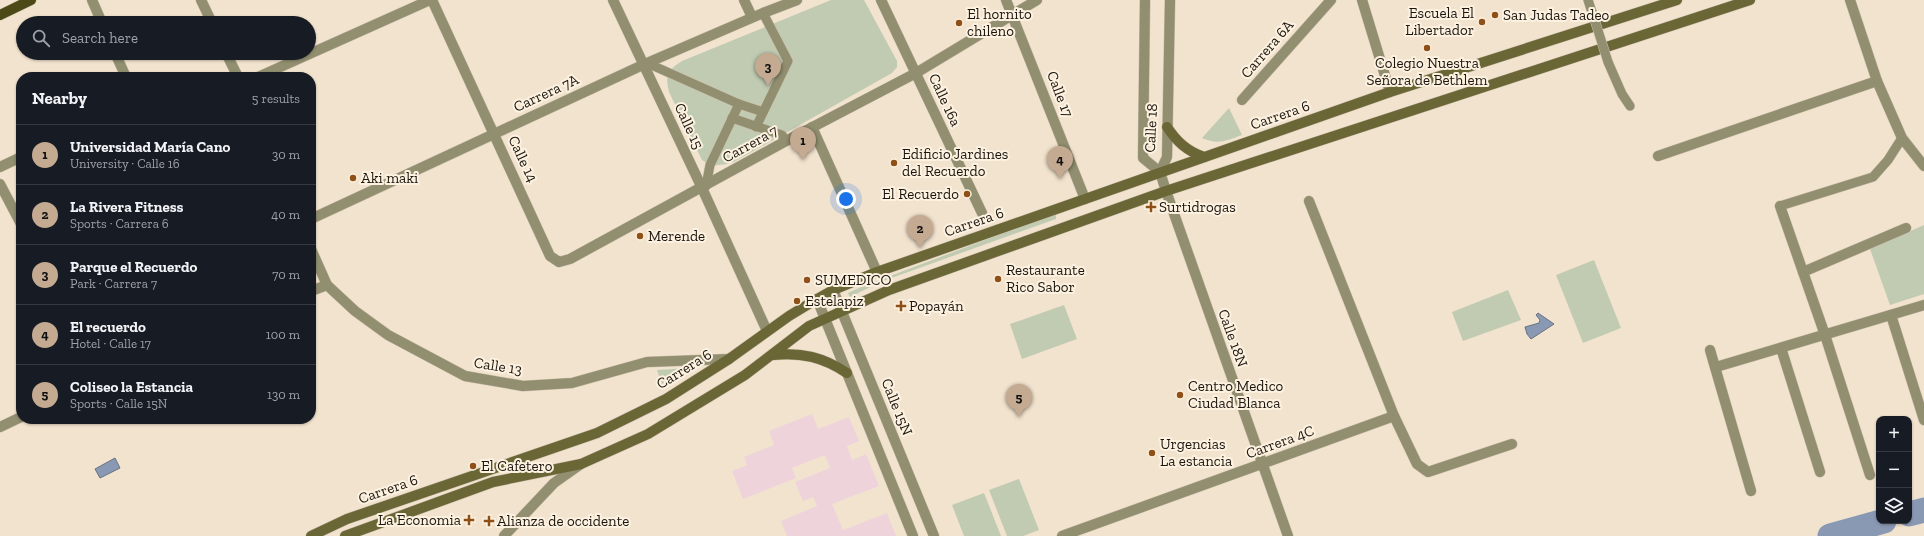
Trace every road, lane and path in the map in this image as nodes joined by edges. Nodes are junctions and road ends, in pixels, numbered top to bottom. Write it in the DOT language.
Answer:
graph roads {
  1 [pos="31,0"];
  2 [pos="92,0"];
  3 [pos="201,0"];
  4 [pos="431,0"];
  5 [pos="613,0"];
  6 [pos="744,0"];
  7 [pos="797,0"];
  8 [pos="881,0"];
  9 [pos="1006,0"];
  10 [pos="1037,0"];
  11 [pos="1145,0"];
  12 [pos="1170,0"];
  13 [pos="1331,0"];
  14 [pos="1362,0"];
  15 [pos="1588,0"];
  16 [pos="1677,0"];
  17 [pos="1750,0"];
  18 [pos="1850,0"];
  19 [pos="763,12"];
  20 [pos="0,14"];
  21 [pos="1012,15"];
  22 [pos="99,16"];
  23 [pos="209,16"];
  24 [pos="752,17"];
  25 [pos="316,51"];
  26 [pos="118,60"];
  27 [pos="230,60"];
  28 [pos="296,60"];
  29 [pos="645,64"];
  30 [pos="124,72"];
  31 [pos="236,72"];
  32 [pos="269,72"];
  33 [pos="916,73"];
  34 [pos="1877,81"];
  35 [pos="1390,92"];
  36 [pos="1242,100"];
  37 [pos="739,104"];
  38 [pos="1630,106"];
  39 [pos="763,112"];
  40 [pos="732,118"];
  41 [pos="756,127"];
  42 [pos="812,127"];
  43 [pos="1167,127"];
  44 [pos="495,134"];
  45 [pos="1902,138"];
  46 [pos="786,141"];
  47 [pos="1658,156"];
  48 [pos="1204,157"];
  49 [pos="16,159"];
  50 [pos="1924,166"];
  51 [pos="0,167"];
  52 [pos="1160,172"];
  53 [pos="0,184"];
  54 [pos="704,187"];
  55 [pos="1166,191"];
  56 [pos="1085,199"];
  57 [pos="1309,201"];
  58 [pos="1780,206"];
  59 [pos="982,213"];
  60 [pos="16,214"];
  61 [pos="316,217"];
  62 [pos="1906,228"];
  63 [pos="316,260"];
  64 [pos="558,262"];
  65 [pos="877,272"];
  66 [pos="1803,272"];
  67 [pos="327,285"];
  68 [pos="316,289"];
  69 [pos="833,290"];
  70 [pos="817,299"];
  71 [pos="1924,305"];
  72 [pos="841,310"];
  73 [pos="1891,315"];
  74 [pos="824,318"];
  75 [pos="767,331"];
  76 [pos="1825,335"];
  77 [pos="1781,348"];
  78 [pos="1710,350"];
  79 [pos="773,355"];
  80 [pos="729,359"];
  81 [pos="1716,367"];
  82 [pos="847,373"];
  83 [pos="1394,416"];
  84 [pos="16,419"];
  85 [pos="1924,420"];
  86 [pos="0,427"];
  87 [pos="1512,444"];
  88 [pos="581,464"];
  89 [pos="1263,465"];
  90 [pos="1820,472"];
  91 [pos="1870,475"];
  92 [pos="1751,491"];
  93 [pos="311,536"];
  94 [pos="345,536"];
  95 [pos="504,536"];
  96 [pos="913,536"];
  97 [pos="934,536"];
  98 [pos="1062,536"];
  99 [pos="1288,536"];
  1 -- 20 [label="main road"];
  2 -- 22 [label="street"];
  3 -- 23 [label="street"];
  4 -- 25 [label="street"];
  4 -- 44 [label="street, Calle 14"];
  5 -- 29 [label="street, Calle 15"];
  6 -- 24 [label="street"];
  7 -- 19 [label="street, Carrera 7A"];
  8 -- 33 [label="street, Calle 16a"];
  9 -- 21 [label="street, Calle 17"];
  10 -- 21 [label="street, Carrera 7"];
  11 -- 52 [label="street, Calle 18"];
  12 -- 43 [label="street, Calle 18"];
  13 -- 36 [label="street, Carrera 6A"];
  14 -- 35 [label="street"];
  15 -- 38 [label="street, bridge"];
  16 -- 35 [label="main road, Carrera 6"];
  17 -- 55 [label="main road, Carrera 6"];
  18 -- 34 [label="street"];
  19 -- 24 [label="street, Carrera 7A"];
  19 -- 39 [label="street"];
  21 -- 33 [label="street, Carrera 7"];
  21 -- 56 [label="street, Calle 17"];
  24 -- 29 [label="street, Carrera 7A"];
  26 -- 30 [label="street"];
  27 -- 31 [label="street"];
  28 -- 32 [label="street"];
  29 -- 37 [label="street"];
  29 -- 44 [label="street, Carrera 7A"];
  29 -- 54 [label="street, Calle 15"];
  33 -- 42 [label="street, Carrera 7"];
  33 -- 59 [label="street, Calle 16a"];
  34 -- 45 [label="street"];
  34 -- 47 [label="street"];
  35 -- 48 [label="main road, Carrera 6"];
  37 -- 39 [label="street"];
  37 -- 40 [label="street"];
  39 -- 41 [label="street"];
  40 -- 41 [label="street"];
  40 -- 54 [label="street"];
  41 -- 46 [label="street"];
  42 -- 46 [label="street, Carrera 7"];
  42 -- 65 [label="street"];
  43 -- 48 [label="main road"];
  43 -- 52 [label="street, Calle 18"];
  44 -- 61 [label="street, Carrera 7A"];
  44 -- 64 [label="street, Calle 14"];
  45 -- 50 [label="street"];
  45 -- 58 [label="street"];
  46 -- 54 [label="street, Carrera 7"];
  48 -- 52 [label="main road, Carrera 6"];
  49 -- 51 [label="street"];
  52 -- 55 [label="street, Calle 18N"];
  52 -- 56 [label="main road, Carrera 6"];
  53 -- 60 [label="street"];
  54 -- 64 [label="street, Carrera 7"];
  54 -- 75 [label="street, Calle 15"];
  55 -- 72 [label="main road, Carrera 6"];
  55 -- 89 [label="street, Calle 18N"];
  56 -- 65 [label="main road, Carrera 6"];
  57 -- 83 [label="street"];
  58 -- 66 [label="street"];
  62 -- 66 [label="street"];
  63 -- 67 [label="street, Calle 13"];
  65 -- 69 [label="main road, Carrera 6"];
  66 -- 76 [label="street"];
  67 -- 68 [label="street"];
  67 -- 80 [label="street, Calle 13"];
  69 -- 70 [label="main road, Carrera 6"];
  69 -- 72 [label="street, Calle 15N"];
  70 -- 74 [label="street"];
  70 -- 75 [label="main road, Carrera 6"];
  71 -- 73 [label="street"];
  72 -- 74 [label="main road, Carrera 6"];
  72 -- 97 [label="street, Calle 15N"];
  73 -- 76 [label="street"];
  73 -- 85 [label="street"];
  74 -- 79 [label="main road, Carrera 6"];
  74 -- 82 [label="street"];
  75 -- 80 [label="main road, Carrera 6"];
  76 -- 77 [label="street"];
  76 -- 91 [label="street"];
  77 -- 81 [label="street"];
  77 -- 90 [label="street"];
  78 -- 81 [label="street"];
  79 -- 82 [label="main road"];
  79 -- 88 [label="main road, Carrera 6"];
  80 -- 93 [label="main road, Carrera 6"];
  81 -- 92 [label="street"];
  82 -- 96 [label="street"];
  83 -- 87 [label="street"];
  83 -- 89 [label="street, Carrera 4C"];
  84 -- 86 [label="street"];
  88 -- 94 [label="main road, Carrera 6"];
  88 -- 95 [label="street, Carrera 6"];
  89 -- 98 [label="street, Carrera 4C"];
  89 -- 99 [label="street, Calle 18N"];
}
